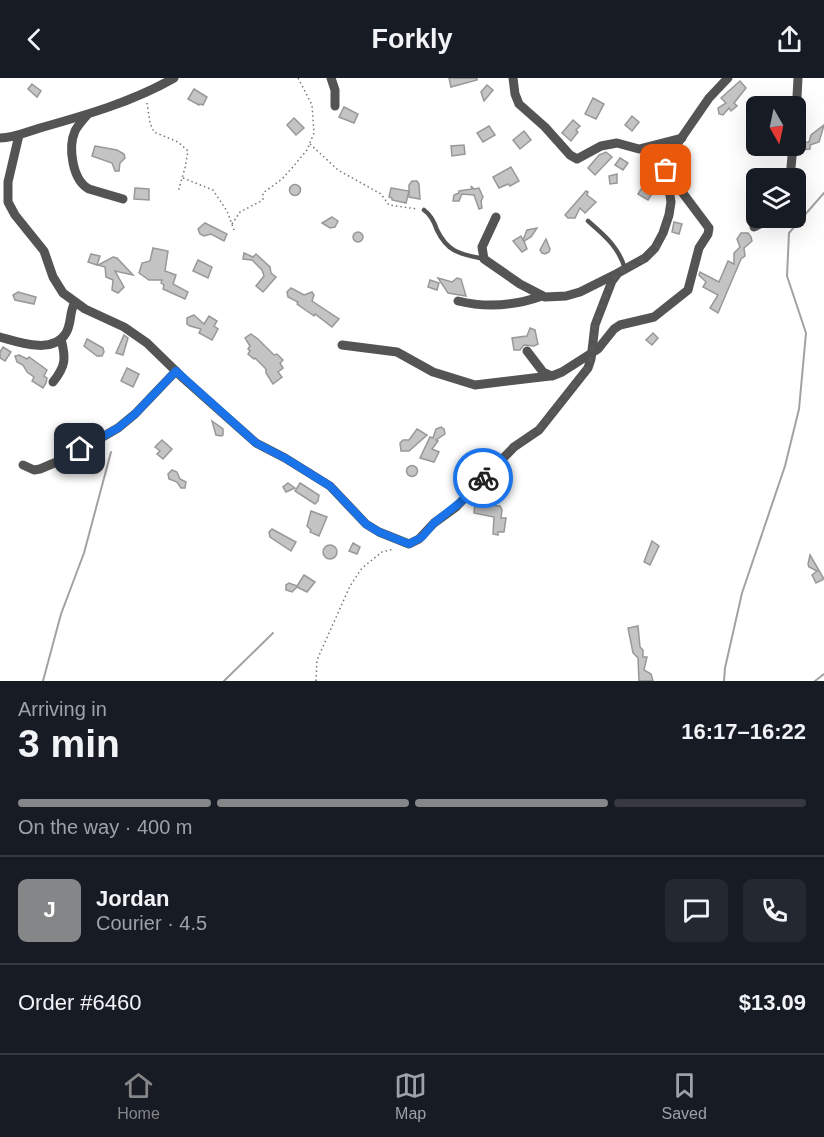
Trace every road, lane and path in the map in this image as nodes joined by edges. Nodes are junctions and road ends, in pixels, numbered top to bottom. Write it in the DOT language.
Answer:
graph roads {
  1 [pos="174,78"];
  2 [pos="298,78"];
  3 [pos="331,78"];
  4 [pos="513,78"];
  5 [pos="728,78"];
  6 [pos="798,78"];
  7 [pos="145,93"];
  8 [pos="797,96"];
  9 [pos="335,106"];
  10 [pos="89,114"];
  11 [pos="19,135"];
  12 [pos="0,138"];
  13 [pos="682,138"];
  14 [pos="310,144"];
  15 [pos="666,170"];
  16 [pos="182,178"];
  17 [pos="178,192"];
  18 [pos="123,199"];
  19 [pos="424,210"];
  20 [pos="496,217"];
  21 [pos="588,221"];
  22 [pos="232,224"];
  23 [pos="234,230"];
  24 [pos="484,259"];
  25 [pos="622,271"];
  26 [pos="542,296"];
  27 [pos="458,301"];
  28 [pos="75,302"];
  29 [pos="0,337"];
  30 [pos="61,339"];
  31 [pos="342,345"];
  32 [pos="527,351"];
  33 [pos="592,352"];
  34 [pos="176,371"];
  35 [pos="552,376"];
  36 [pos="53,382"];
  37 [pos="23,465"];
  38 [pos="409,544"];
  39 [pos="316,681"];
  1 -- 7 [label="street"];
  2 -- 14 [label="path"];
  3 -- 9 [label="street"];
  4 -- 13 [label="street"];
  5 -- 13 [label="street"];
  6 -- 8 [label="street"];
  7 -- 10 [label="street"];
  7 -- 16 [label="path"];
  10 -- 11 [label="street"];
  10 -- 18 [label="street"];
  11 -- 12 [label="street"];
  11 -- 28 [label="street"];
  13 -- 15 [label="street"];
  14 -- 19 [label="path"];
  14 -- 22 [label="path"];
  15 -- 25 [label="street"];
  15 -- 33 [label="street"];
  16 -- 17 [label="path"];
  16 -- 22 [label="path"];
  19 -- 24 [label="lane"];
  20 -- 24 [label="street"];
  21 -- 25 [label="lane"];
  22 -- 23 [label="path"];
  24 -- 26 [label="street"];
  25 -- 26 [label="street"];
  25 -- 33 [label="street"];
  26 -- 27 [label="street"];
  28 -- 30 [label="street"];
  28 -- 34 [label="street"];
  29 -- 30 [label="street"];
  30 -- 36 [label="street"];
  31 -- 35 [label="street"];
  32 -- 35 [label="street"];
  33 -- 35 [label="street"];
  33 -- 38 [label="street"];
  34 -- 37 [label="street"];
  34 -- 38 [label="street"];
  38 -- 39 [label="path"];
}
